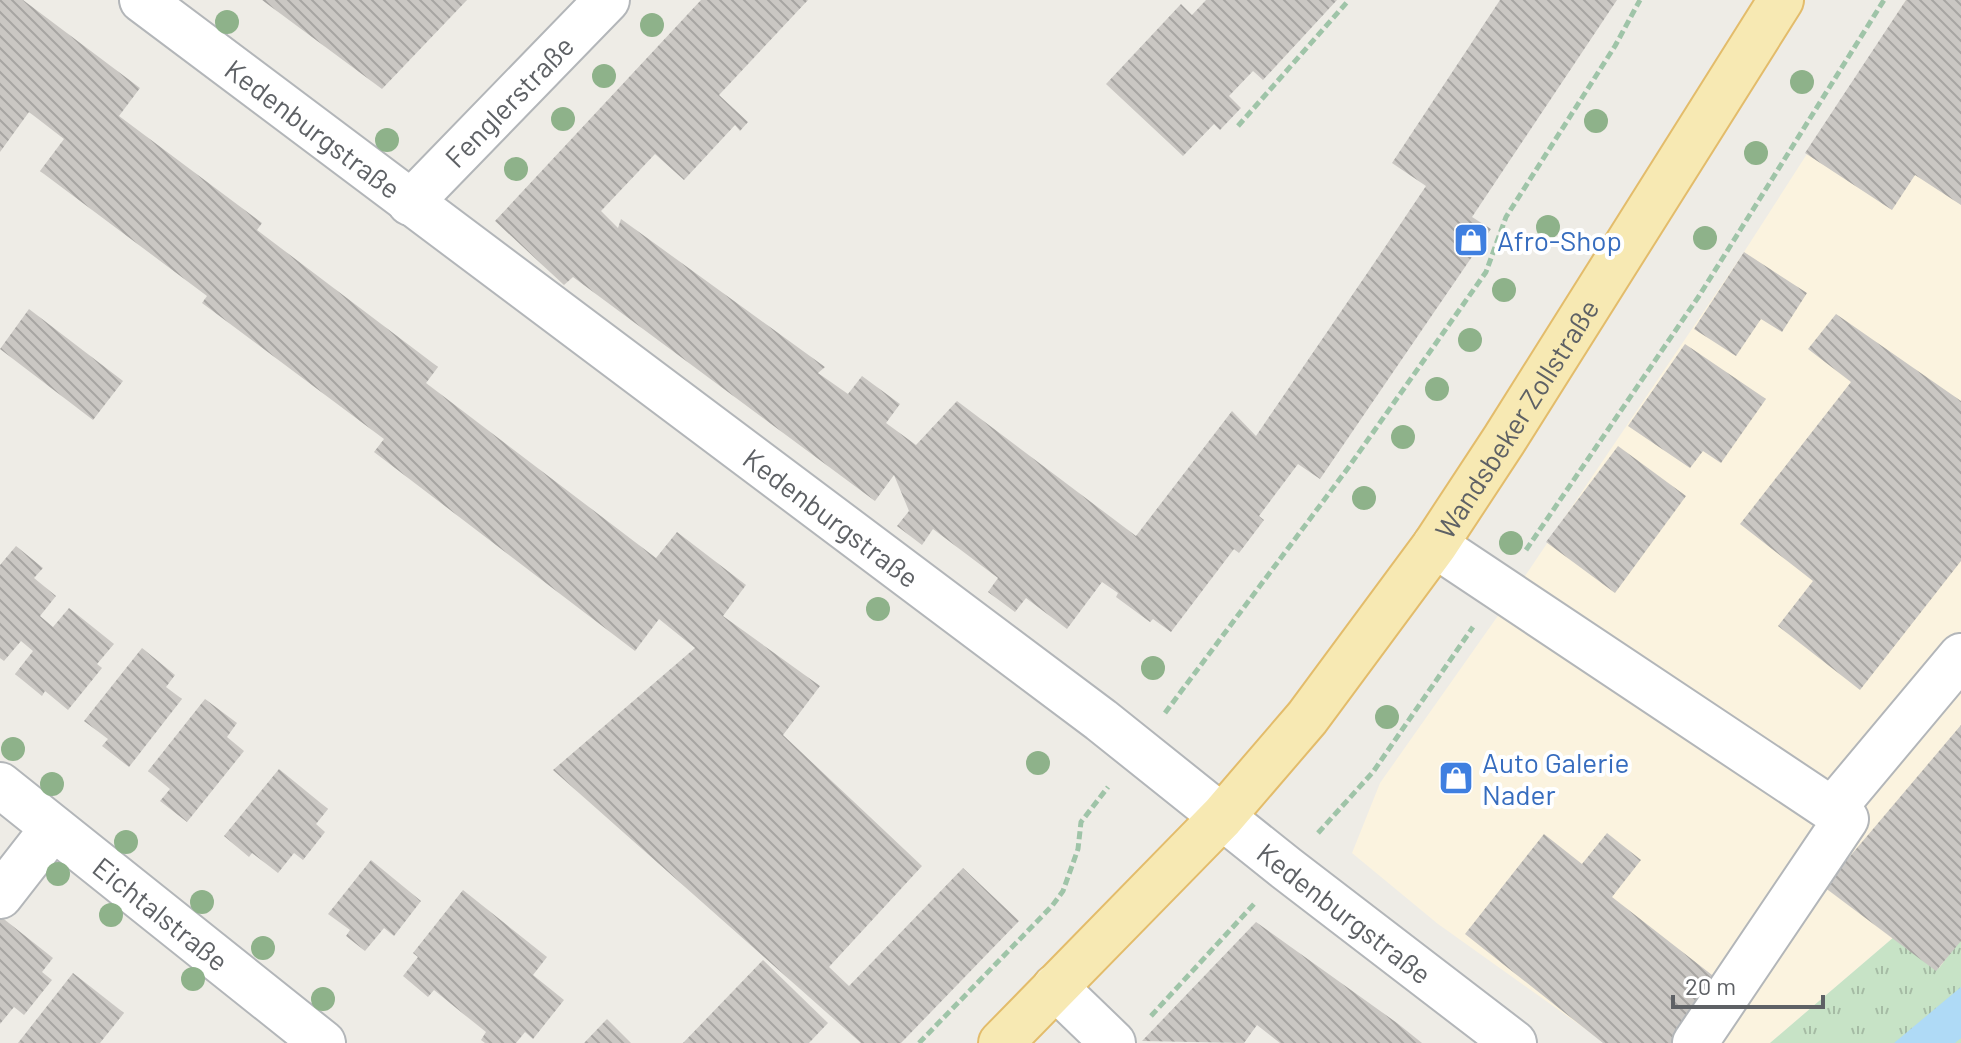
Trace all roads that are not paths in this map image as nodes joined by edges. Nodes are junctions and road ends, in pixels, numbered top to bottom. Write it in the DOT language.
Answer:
graph roads {
  1 [pos="142,0"];
  2 [pos="607,0"];
  3 [pos="1781,0"];
  4 [pos="410,203"];
  5 [pos="1435,545"];
  6 [pos="1961,656"];
  7 [pos="0,785"];
  8 [pos="1832,810"];
  9 [pos="1222,817"];
  10 [pos="53,828"];
  11 [pos="0,896"];
  12 [pos="1055,987"];
  13 [pos="1129,1032"];
  14 [pos="323,1043"];
  15 [pos="1001,1043"];
  16 [pos="1514,1043"];
  17 [pos="1695,1043"];
  1 -- 4 [label="street, Kedenburgstraße"];
  2 -- 4 [label="street, Fenglerstraße"];
  3 -- 5 [label="main road, Wandsbeker Zollstraße"];
  4 -- 9 [label="street, Kedenburgstraße"];
  5 -- 8 [label="street"];
  5 -- 9 [label="main road, Wandsbeker Zollstraße"];
  6 -- 8 [label="street"];
  7 -- 10 [label="street, Eichtalstraße"];
  8 -- 17 [label="street"];
  9 -- 12 [label="main road, Wandsbeker Zollstraße"];
  9 -- 16 [label="street, Kedenburgstraße"];
  10 -- 11 [label="street"];
  10 -- 14 [label="street, Eichtalstraße"];
  12 -- 13 [label="street"];
  12 -- 15 [label="main road, Wandsbeker Zollstraße"];
}
